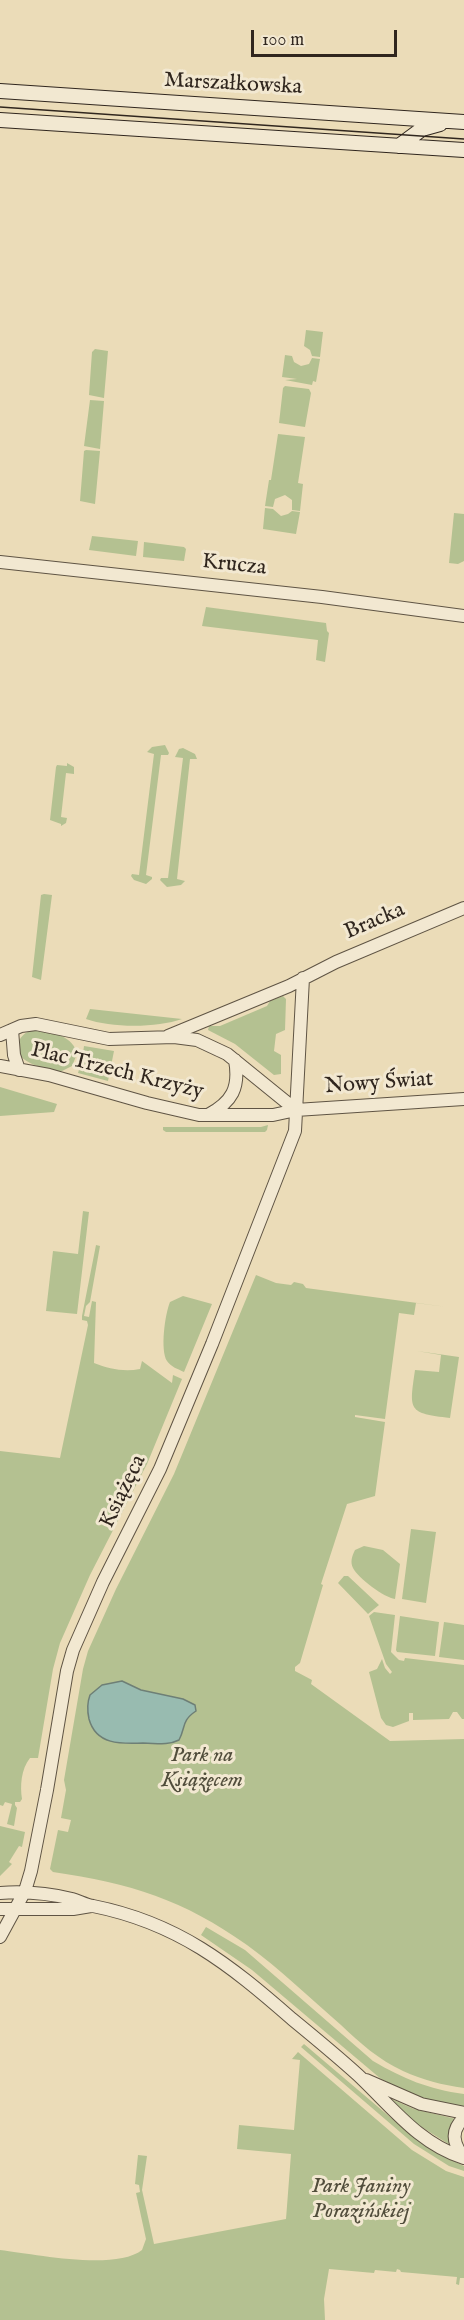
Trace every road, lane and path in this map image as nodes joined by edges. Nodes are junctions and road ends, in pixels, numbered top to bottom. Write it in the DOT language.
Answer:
graph roads {
  1 [pos="0,91"];
  2 [pos="0,120"];
  3 [pos="459,121"];
  4 [pos="399,146"];
  5 [pos="464,150"];
  6 [pos="0,562"];
  7 [pos="464,616"];
  8 [pos="464,908"];
  9 [pos="303,978"];
  10 [pos="12,1030"];
  11 [pos="0,1035"];
  12 [pos="168,1037"];
  13 [pos="0,1042"];
  14 [pos="235,1060"];
  15 [pos="0,1066"];
  16 [pos="19,1070"];
  17 [pos="464,1099"];
  18 [pos="296,1110"];
  19 [pos="207,1116"];
  20 [pos="0,1893"];
  21 [pos="20,1901"];
  22 [pos="92,1906"];
  23 [pos="0,1909"];
  24 [pos="0,1937"];
  25 [pos="359,2076"];
  26 [pos="464,2113"];
  27 [pos="464,2118"];
  28 [pos="464,2158"];
  1 -- 3 [label="main road, Marszałkowska"];
  2 -- 4 [label="main road"];
  3 -- 4 [label="main road"];
  4 -- 5 [label="main road"];
  6 -- 7 [label="street, Krucza"];
  8 -- 9 [label="street, Bracka"];
  9 -- 12 [label="street, Plac Trzech Krzyży"];
  9 -- 18 [label="street"];
  10 -- 11 [label="street, Plac Trzech Krzyży"];
  10 -- 12 [label="street, Plac Trzech Krzyży"];
  10 -- 13 [label="street"];
  10 -- 16 [label="street"];
  12 -- 14 [label="street, Plac Trzech Krzyży"];
  14 -- 18 [label="street, Plac Trzech Krzyży"];
  14 -- 19 [label="street"];
  15 -- 16 [label="street, Plac Trzech Krzyży"];
  16 -- 19 [label="street, Plac Trzech Krzyży"];
  17 -- 18 [label="street, Nowy Świat"];
  18 -- 19 [label="street, Plac Trzech Krzyży"];
  18 -- 21 [label="street, Książęca"];
  20 -- 21 [label="street"];
  21 -- 22 [label="street"];
  21 -- 22 [label="street"];
  21 -- 23 [label="street"];
  21 -- 24 [label="street, Książęca"];
  22 -- 25 [label="street"];
  25 -- 26 [label="street"];
  25 -- 28 [label="street"];
  27 -- 28 [label="street"];
}
